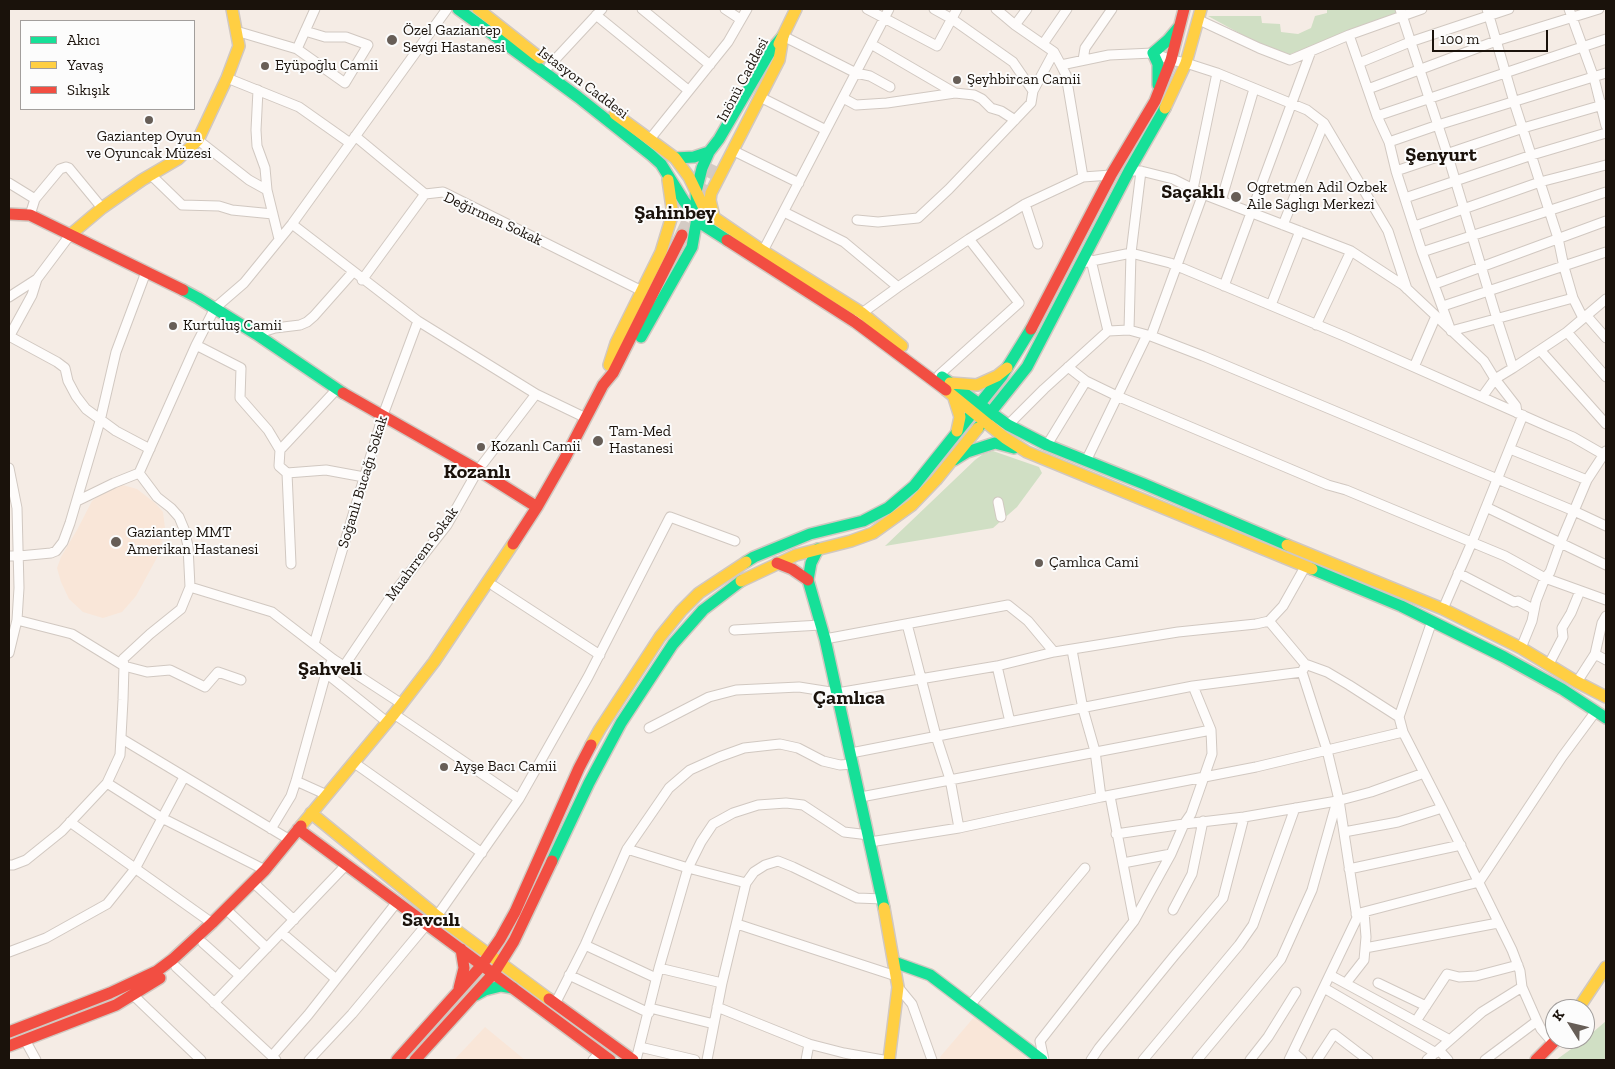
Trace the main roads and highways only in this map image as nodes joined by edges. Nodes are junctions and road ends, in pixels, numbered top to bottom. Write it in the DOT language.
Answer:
graph roads {
  1 [pos="232,9"];
  2 [pos="458,9"];
  3 [pos="478,9"];
  4 [pos="796,9"];
  5 [pos="1184,9"];
  6 [pos="1200,14"];
  7 [pos="1180,24"];
  8 [pos="784,36"];
  9 [pos="1158,92"];
  10 [pos="709,152"];
  11 [pos="675,158"];
  12 [pos="716,165"];
  13 [pos="667,174"];
  14 [pos="696,192"];
  15 [pos="9,214"];
  16 [pos="714,217"];
  17 [pos="697,218"];
  18 [pos="70,235"];
  19 [pos="682,235"];
  20 [pos="721,236"];
  21 [pos="692,247"];
  22 [pos="858,318"];
  23 [pos="1007,368"];
  24 [pos="950,383"];
  25 [pos="606,386"];
  26 [pos="954,398"];
  27 [pos="975,408"];
  28 [pos="987,417"];
  29 [pos="957,431"];
  30 [pos="1027,452"];
  31 [pos="954,460"];
  32 [pos="537,507"];
  33 [pos="818,548"];
  34 [pos="777,563"];
  35 [pos="808,580"];
  36 [pos="1606,697"];
  37 [pos="393,718"];
  38 [pos="1606,718"];
  39 [pos="356,764"];
  40 [pos="314,815"];
  41 [pos="301,831"];
  42 [pos="500,939"];
  43 [pos="514,941"];
  44 [pos="474,943"];
  45 [pos="460,949"];
  46 [pos="490,955"];
  47 [pos="894,962"];
  48 [pos="482,965"];
  49 [pos="1606,967"];
  50 [pos="496,968"];
  51 [pos="518,976"];
  52 [pos="514,988"];
  53 [pos="456,994"];
  54 [pos="472,997"];
  55 [pos="1585,999"];
  56 [pos="9,1032"];
  57 [pos="9,1046"];
  58 [pos="1548,1049"];
  59 [pos="596,1057"];
  60 [pos="397,1060"];
  61 [pos="415,1060"];
  62 [pos="610,1060"];
  63 [pos="634,1060"];
  64 [pos="890,1060"];
  65 [pos="1043,1060"];
  66 [pos="1536,1060"];
  1 -- 18 [label="main road"];
  2 -- 13 [label="main road, Istasyon Caddesi"];
  3 -- 11 [label="main road"];
  4 -- 8 [label="main road, Inönü Caddesi"];
  5 -- 7 [label="main road"];
  6 -- 28 [label="main road"];
  7 -- 9 [label="main road"];
  7 -- 9 [label="main road"];
  8 -- 10 [label="main road"];
  8 -- 12 [label="main road, Inönü Caddesi"];
  8 -- 16 [label="main road"];
  9 -- 23 [label="main road"];
  10 -- 11 [label="main road"];
  10 -- 14 [label="main road"];
  11 -- 14 [label="main road"];
  13 -- 17 [label="main road, Istasyon Caddesi"];
  13 -- 25 [label="main road"];
  14 -- 16 [label="main road"];
  14 -- 17 [label="main road"];
  15 -- 18 [label="main road"];
  16 -- 22 [label="main road"];
  17 -- 20 [label="main road, Istasyon Caddesi"];
  17 -- 21 [label="main road"];
  18 -- 32 [label="main road"];
  19 -- 25 [label="main road"];
  20 -- 21 [label="main road"];
  20 -- 22 [label="main road, Istasyon Caddesi"];
  21 -- 25 [label="main road"];
  22 -- 24 [label="main road"];
  22 -- 26 [label="main road"];
  23 -- 24 [label="main road"];
  23 -- 27 [label="main road"];
  24 -- 27 [label="main road"];
  25 -- 32 [label="main road"];
  25 -- 37 [label="main road"];
  26 -- 27 [label="main road"];
  26 -- 29 [label="main road"];
  27 -- 28 [label="main road"];
  27 -- 29 [label="main road"];
  28 -- 30 [label="main road"];
  28 -- 31 [label="main road"];
  28 -- 36 [label="main road"];
  29 -- 42 [label="main road"];
  30 -- 31 [label="main road"];
  30 -- 38 [label="main road"];
  31 -- 33 [label="main road"];
  32 -- 37 [label="main road"];
  33 -- 34 [label="main road"];
  33 -- 35 [label="main road"];
  34 -- 35 [label="main road"];
  34 -- 43 [label="main road"];
  35 -- 47 [label="main road"];
  37 -- 39 [label="main road"];
  39 -- 40 [label="main road"];
  39 -- 40 [label="main road"];
  40 -- 41 [label="main road"];
  40 -- 44 [label="main road"];
  41 -- 45 [label="main road"];
  41 -- 56 [label="main road"];
  41 -- 57 [label="main road"];
  42 -- 44 [label="main road"];
  42 -- 46 [label="main road"];
  43 -- 50 [label="main road"];
  43 -- 51 [label="main road"];
  44 -- 46 [label="main road"];
  45 -- 48 [label="main road"];
  45 -- 53 [label="main road"];
  46 -- 48 [label="main road"];
  46 -- 50 [label="main road"];
  47 -- 64 [label="main road"];
  47 -- 65 [label="main road"];
  48 -- 50 [label="main road"];
  48 -- 53 [label="main road"];
  49 -- 55 [label="main road"];
  50 -- 51 [label="main road"];
  50 -- 52 [label="main road"];
  50 -- 54 [label="main road"];
  51 -- 63 [label="main road"];
  52 -- 54 [label="main road"];
  52 -- 59 [label="main road"];
  53 -- 60 [label="main road"];
  54 -- 61 [label="main road"];
  58 -- 66 [label="main road"];
  59 -- 62 [label="main road"];
}
